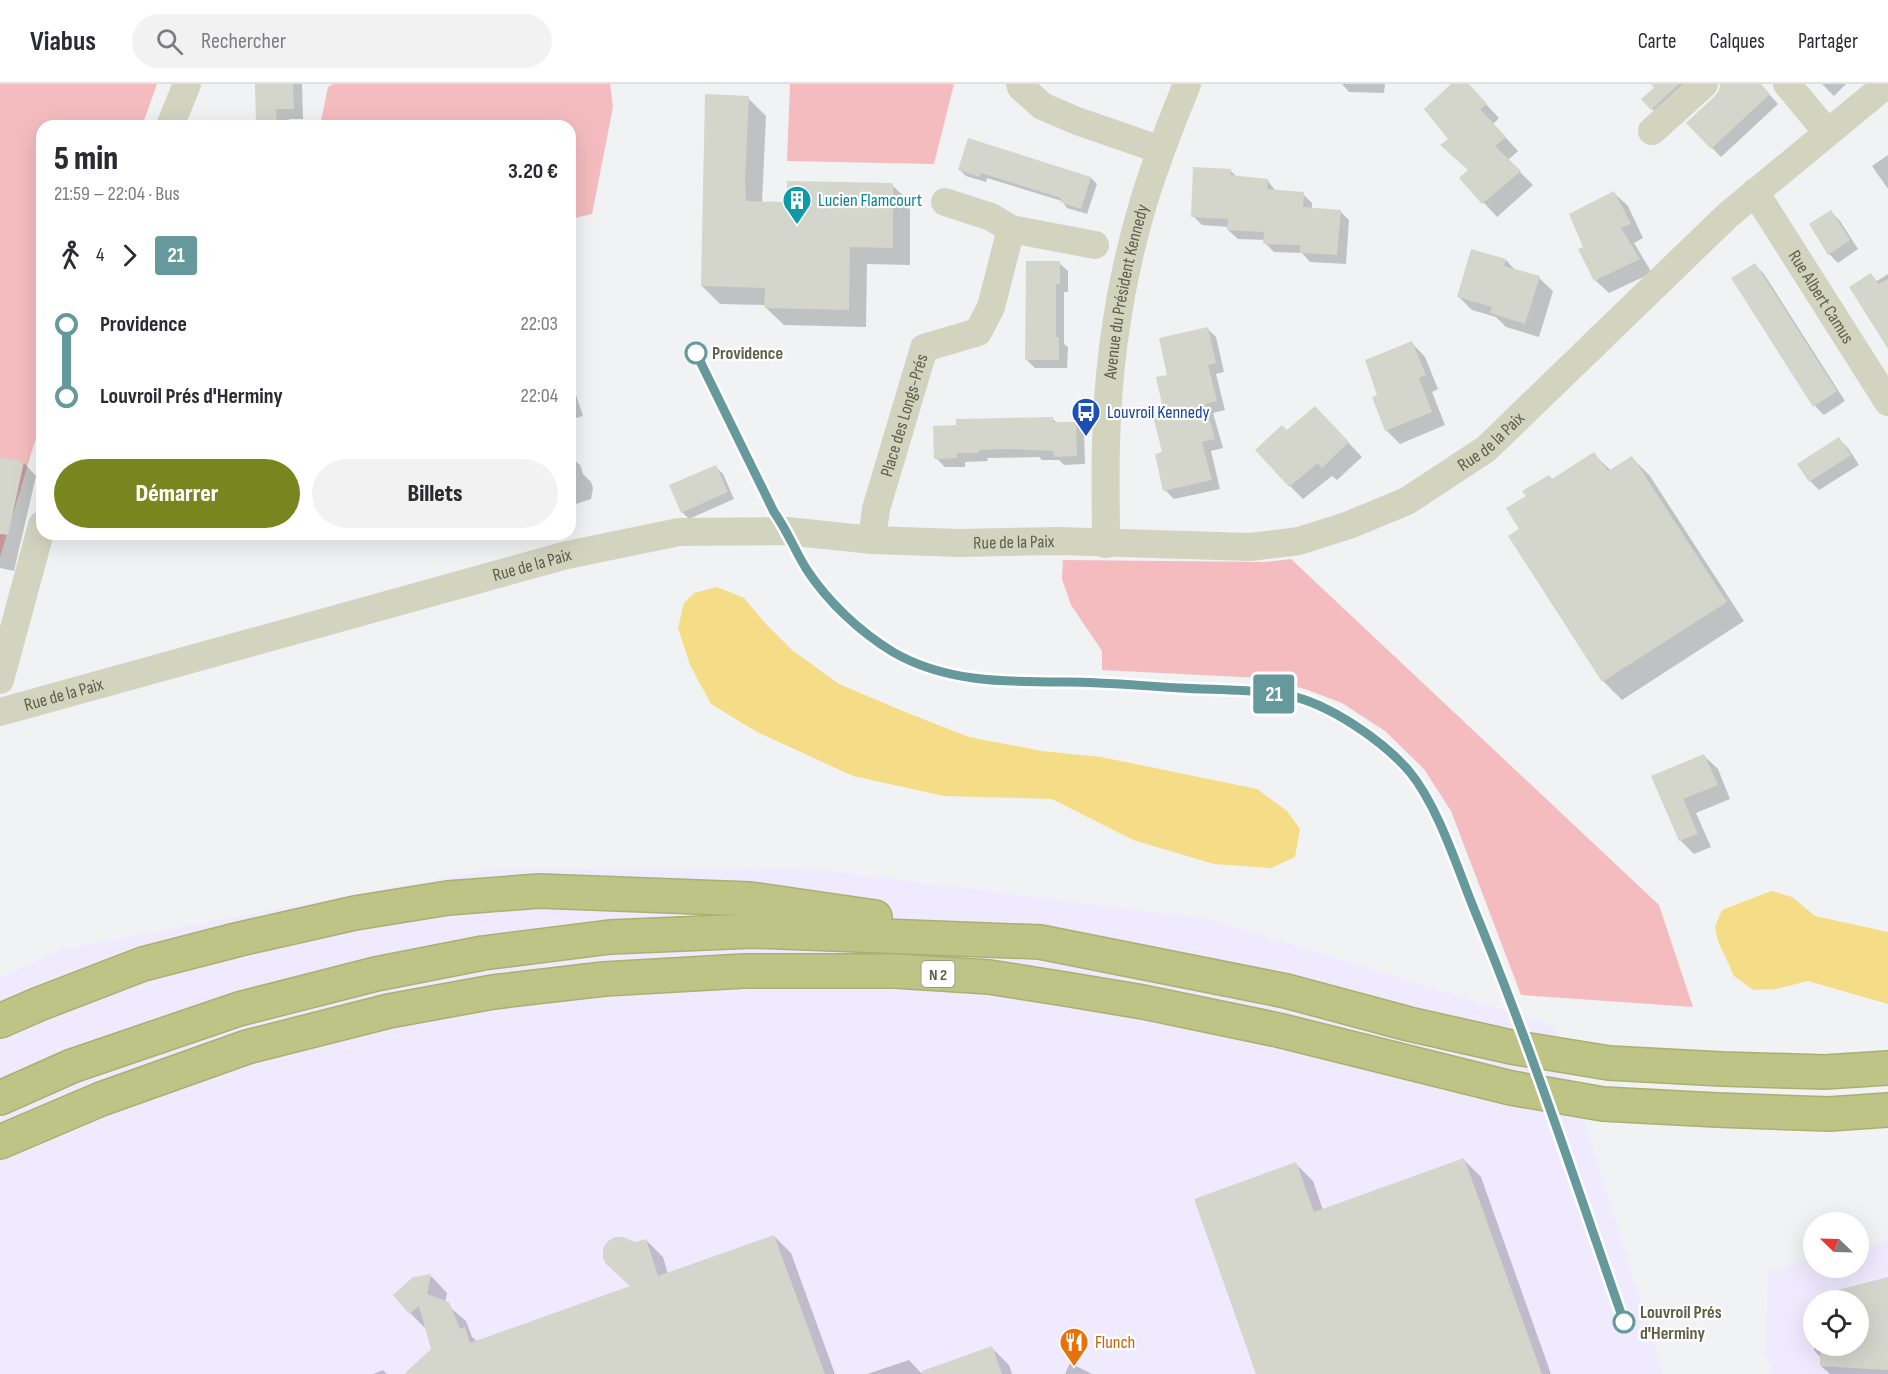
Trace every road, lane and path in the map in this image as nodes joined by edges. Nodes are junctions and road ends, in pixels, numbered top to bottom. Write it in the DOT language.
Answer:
graph roads {
  1 [pos="187,84"];
  2 [pos="1020,84"];
  3 [pos="1187,84"];
  4 [pos="1704,84"];
  5 [pos="1787,84"];
  6 [pos="1887,84"];
  7 [pos="172,120"];
  8 [pos="1652,131"];
  9 [pos="1827,132"];
  10 [pos="1161,150"];
  11 [pos="1755,192"];
  12 [pos="945,202"];
  13 [pos="1011,229"];
  14 [pos="1095,245"];
  15 [pos="1888,402"];
  16 [pos="38,540"];
  17 [pos="872,540"];
  18 [pos="1106,544"];
  19 [pos="0,680"];
  20 [pos="0,712"];
  21 [pos="1040,942"];
  22 [pos="0,1021"];
  23 [pos="1888,1068"];
  24 [pos="0,1098"];
  25 [pos="1888,1110"];
  26 [pos="0,1142"];
  1 -- 7 [label="street"];
  2 -- 10 [label="street"];
  3 -- 10 [label="street, Avenue du Président Kennedy"];
  4 -- 8 [label="street"];
  5 -- 9 [label="street"];
  6 -- 9 [label="street, Rue de la Paix"];
  9 -- 11 [label="street, Rue de la Paix"];
  10 -- 18 [label="street, Avenue du Président Kennedy"];
  11 -- 15 [label="street, Rue Albert Camus"];
  11 -- 18 [label="street, Rue de la Paix"];
  12 -- 13 [label="street"];
  13 -- 14 [label="street"];
  13 -- 17 [label="street, Place des Longs-Prés"];
  16 -- 19 [label="street"];
  17 -- 18 [label="street, Rue de la Paix"];
  17 -- 20 [label="street, Rue de la Paix"];
  21 -- 22 [label="highway"];
  21 -- 23 [label="highway, N 2"];
  21 -- 24 [label="highway, N 2"];
  25 -- 26 [label="highway, N 2"];
}
